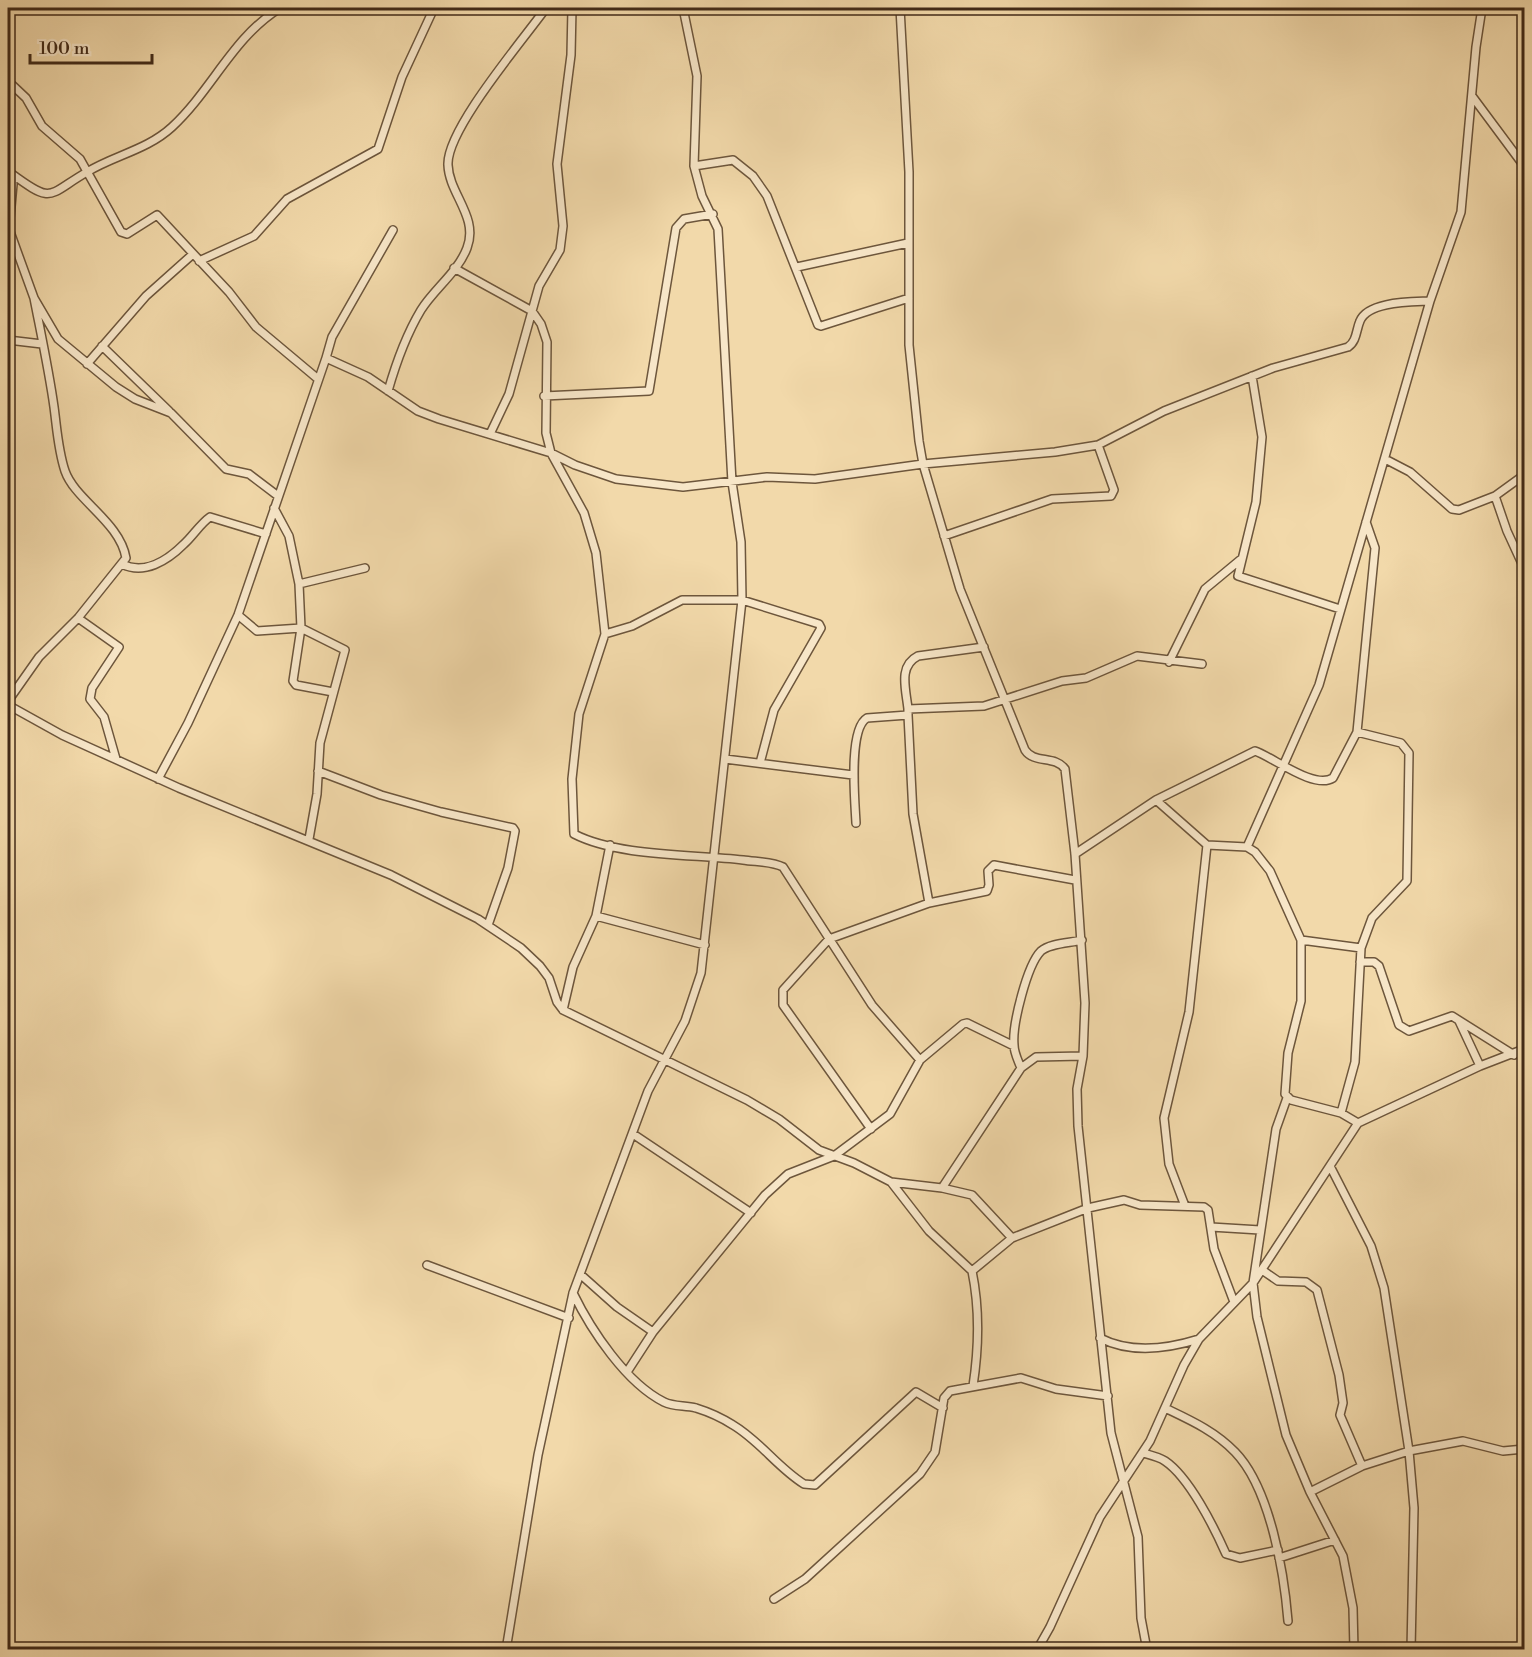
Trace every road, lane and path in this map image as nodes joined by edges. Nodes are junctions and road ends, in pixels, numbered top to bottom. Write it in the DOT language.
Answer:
graph roads {
  1 [pos="280,8"];
  2 [pos="434,8"];
  3 [pos="546,8"];
  4 [pos="572,8"];
  5 [pos="683,8"];
  6 [pos="900,8"];
  7 [pos="1482,8"];
  8 [pos="8,81"];
  9 [pos="1472,96"];
  10 [pos="694,166"];
  11 [pos="1524,166"];
  12 [pos="10,171"];
  13 [pos="88,171"];
  14 [pos="713,214"];
  15 [pos="8,229"];
  16 [pos="393,230"];
  17 [pos="908,243"];
  18 [pos="193,254"];
  19 [pos="200,261"];
  20 [pos="797,267"];
  21 [pos="454,268"];
  22 [pos="34,298"];
  23 [pos="909,298"];
  24 [pos="1430,301"];
  25 [pos="532,311"];
  26 [pos="8,340"];
  27 [pos="42,344"];
  28 [pos="102,346"];
  29 [pos="326,358"];
  30 [pos="87,364"];
  31 [pos="1252,376"];
  32 [pos="318,379"];
  33 [pos="388,390"];
  34 [pos="544,396"];
  35 [pos="171,413"];
  36 [pos="490,434"];
  37 [pos="1098,444"];
  38 [pos="551,453"];
  39 [pos="1385,459"];
  40 [pos="923,464"];
  41 [pos="1524,475"];
  42 [pos="732,482"];
  43 [pos="278,496"];
  44 [pos="1495,496"];
  45 [pos="274,508"];
  46 [pos="1366,522"];
  47 [pos="266,534"];
  48 [pos="944,536"];
  49 [pos="1241,560"];
  50 [pos="122,564"];
  51 [pos="366,568"];
  52 [pos="1524,568"];
  53 [pos="299,584"];
  54 [pos="742,600"];
  55 [pos="1340,609"];
  56 [pos="238,615"];
  57 [pos="78,618"];
  58 [pos="301,628"];
  59 [pos="605,634"];
  60 [pos="984,647"];
  61 [pos="1169,662"];
  62 [pos="1202,664"];
  63 [pos="333,692"];
  64 [pos="1004,700"];
  65 [pos="8,703"];
  66 [pos="908,712"];
  67 [pos="1357,732"];
  68 [pos="116,759"];
  69 [pos="725,759"];
  70 [pos="760,763"];
  71 [pos="1282,767"];
  72 [pos="318,771"];
  73 [pos="854,775"];
  74 [pos="158,779"];
  75 [pos="1156,800"];
  76 [pos="856,823"];
  77 [pos="309,839"];
  78 [pos="610,845"];
  79 [pos="1207,845"];
  80 [pos="1247,847"];
  81 [pos="1075,854"];
  82 [pos="714,856"];
  83 [pos="1075,880"];
  84 [pos="929,903"];
  85 [pos="597,916"];
  86 [pos="488,925"];
  87 [pos="829,939"];
  88 [pos="1082,940"];
  89 [pos="1301,940"];
  90 [pos="705,945"];
  91 [pos="1361,948"];
  92 [pos="1360,962"];
  93 [pos="563,1010"];
  94 [pos="1459,1021"];
  95 [pos="1014,1046"];
  96 [pos="1524,1051"];
  97 [pos="1514,1055"];
  98 [pos="1083,1056"];
  99 [pos="664,1057"];
  100 [pos="920,1060"];
  101 [pos="1480,1066"];
  102 [pos="1021,1068"];
  103 [pos="1287,1098"];
  104 [pos="1341,1113"];
  105 [pos="1358,1123"];
  106 [pos="871,1128"];
  107 [pos="633,1134"];
  108 [pos="834,1156"];
  109 [pos="1330,1166"];
  110 [pos="891,1182"];
  111 [pos="942,1188"];
  112 [pos="1185,1206"];
  113 [pos="1088,1208"];
  114 [pos="751,1213"];
  115 [pos="1210,1227"];
  116 [pos="1260,1230"];
  117 [pos="1012,1238"];
  118 [pos="426,1265"];
  119 [pos="1262,1270"];
  120 [pos="972,1271"];
  121 [pos="580,1274"];
  122 [pos="1253,1282"];
  123 [pos="573,1293"];
  124 [pos="1234,1302"];
  125 [pos="569,1318"];
  126 [pos="653,1332"];
  127 [pos="1100,1338"];
  128 [pos="1199,1340"];
  129 [pos="627,1372"];
  130 [pos="973,1386"];
  131 [pos="1108,1396"];
  132 [pos="943,1408"];
  133 [pos="1165,1408"];
  134 [pos="1524,1449"];
  135 [pos="1409,1450"];
  136 [pos="1143,1453"];
  137 [pos="1362,1466"];
  138 [pos="1124,1483"];
  139 [pos="1310,1492"];
  140 [pos="1335,1540"];
  141 [pos="1279,1554"];
  142 [pos="774,1599"];
  143 [pos="1288,1621"];
  144 [pos="506,1650"];
  145 [pos="1036,1650"];
  146 [pos="1147,1650"];
  147 [pos="1354,1650"];
  148 [pos="1411,1650"];
  1 -- 13 [label="street"];
  2 -- 19 [label="street"];
  3 -- 21 [label="street"];
  4 -- 25 [label="street"];
  5 -- 10 [label="street"];
  6 -- 17 [label="street"];
  7 -- 9 [label="street"];
  8 -- 13 [label="street"];
  9 -- 11 [label="street"];
  9 -- 24 [label="street"];
  10 -- 14 [label="street"];
  10 -- 20 [label="street"];
  12 -- 13 [label="street"];
  12 -- 15 [label="street"];
  13 -- 18 [label="street"];
  14 -- 34 [label="street"];
  14 -- 42 [label="street"];
  15 -- 22 [label="street"];
  16 -- 29 [label="street"];
  17 -- 20 [label="street"];
  17 -- 23 [label="street"];
  18 -- 19 [label="street"];
  18 -- 28 [label="street"];
  19 -- 32 [label="street"];
  20 -- 23 [label="street"];
  21 -- 25 [label="street"];
  21 -- 33 [label="street"];
  22 -- 27 [label="street"];
  22 -- 30 [label="street"];
  23 -- 40 [label="street"];
  24 -- 31 [label="street"];
  24 -- 39 [label="street"];
  25 -- 34 [label="street"];
  25 -- 36 [label="street"];
  26 -- 27 [label="street"];
  27 -- 50 [label="street"];
  28 -- 30 [label="street"];
  28 -- 35 [label="street"];
  29 -- 32 [label="street"];
  29 -- 33 [label="street"];
  30 -- 35 [label="street"];
  31 -- 37 [label="street"];
  31 -- 49 [label="street"];
  32 -- 43 [label="street"];
  33 -- 36 [label="street"];
  34 -- 38 [label="street"];
  35 -- 43 [label="street"];
  36 -- 38 [label="street"];
  37 -- 40 [label="street"];
  37 -- 48 [label="street"];
  38 -- 42 [label="street"];
  38 -- 59 [label="street"];
  39 -- 44 [label="street"];
  39 -- 46 [label="street"];
  40 -- 42 [label="street"];
  40 -- 48 [label="street"];
  41 -- 44 [label="street"];
  42 -- 54 [label="street"];
  43 -- 45 [label="street"];
  44 -- 52 [label="street"];
  45 -- 47 [label="street"];
  45 -- 53 [label="street"];
  46 -- 55 [label="street"];
  46 -- 67 [label="street"];
  47 -- 50 [label="street"];
  47 -- 56 [label="street"];
  48 -- 60 [label="street"];
  49 -- 55 [label="street"];
  49 -- 61 [label="street"];
  50 -- 57 [label="street"];
  51 -- 53 [label="street"];
  53 -- 58 [label="street"];
  54 -- 59 [label="street"];
  54 -- 69 [label="street"];
  54 -- 70 [label="street"];
  55 -- 71 [label="street"];
  56 -- 58 [label="street"];
  56 -- 74 [label="street"];
  57 -- 65 [label="street"];
  57 -- 68 [label="street"];
  58 -- 63 [label="street"];
  58 -- 63 [label="street"];
  59 -- 78 [label="street"];
  60 -- 64 [label="street"];
  60 -- 66 [label="street"];
  61 -- 62 [label="street"];
  61 -- 64 [label="street"];
  63 -- 72 [label="street"];
  64 -- 66 [label="street"];
  64 -- 81 [label="street"];
  65 -- 68 [label="street"];
  66 -- 73 [label="street"];
  66 -- 84 [label="street"];
  67 -- 71 [label="street"];
  67 -- 91 [label="street"];
  68 -- 74 [label="street"];
  69 -- 70 [label="street"];
  69 -- 82 [label="street"];
  70 -- 73 [label="street"];
  71 -- 75 [label="street"];
  71 -- 80 [label="street"];
  72 -- 77 [label="street"];
  72 -- 86 [label="street"];
  73 -- 76 [label="street"];
  74 -- 77 [label="street"];
  75 -- 79 [label="street"];
  75 -- 81 [label="street"];
  77 -- 86 [label="street"];
  78 -- 82 [label="street"];
  78 -- 85 [label="street"];
  79 -- 80 [label="street"];
  79 -- 112 [label="street"];
  80 -- 89 [label="street"];
  81 -- 83 [label="street"];
  82 -- 87 [label="street"];
  82 -- 90 [label="street"];
  83 -- 84 [label="street"];
  83 -- 88 [label="street"];
  84 -- 87 [label="street"];
  85 -- 90 [label="street"];
  85 -- 93 [label="street"];
  86 -- 93 [label="street"];
  87 -- 100 [label="street"];
  87 -- 106 [label="street"];
  88 -- 95 [label="street"];
  88 -- 98 [label="street"];
  89 -- 91 [label="street"];
  89 -- 103 [label="street"];
  90 -- 99 [label="street"];
  91 -- 92 [label="street"];
  92 -- 94 [label="street"];
  92 -- 104 [label="street"];
  93 -- 99 [label="street"];
  94 -- 97 [label="street"];
  94 -- 101 [label="street"];
  95 -- 100 [label="street"];
  95 -- 102 [label="street"];
  96 -- 97 [label="street"];
  97 -- 101 [label="street"];
  98 -- 102 [label="street"];
  98 -- 113 [label="street"];
  99 -- 107 [label="street"];
  99 -- 108 [label="street"];
  100 -- 106 [label="street"];
  101 -- 105 [label="street"];
  102 -- 111 [label="street"];
  103 -- 104 [label="street"];
  103 -- 116 [label="street"];
  104 -- 105 [label="street"];
  105 -- 109 [label="street"];
  106 -- 108 [label="street"];
  107 -- 114 [label="street"];
  107 -- 121 [label="street"];
  108 -- 110 [label="street"];
  108 -- 114 [label="street"];
  109 -- 119 [label="street"];
  109 -- 135 [label="street"];
  110 -- 111 [label="street"];
  110 -- 120 [label="street"];
  111 -- 117 [label="street"];
  112 -- 113 [label="street"];
  112 -- 115 [label="street"];
  113 -- 117 [label="street"];
  113 -- 127 [label="street"];
  114 -- 126 [label="street"];
  115 -- 116 [label="street"];
  115 -- 124 [label="street"];
  116 -- 122 [label="street"];
  117 -- 120 [label="street"];
  118 -- 125 [label="street"];
  119 -- 122 [label="street"];
  119 -- 137 [label="street"];
  120 -- 130 [label="street"];
  121 -- 123 [label="street"];
  121 -- 126 [label="street"];
  122 -- 124 [label="street"];
  122 -- 139 [label="street"];
  123 -- 125 [label="street"];
  123 -- 129 [label="street"];
  124 -- 128 [label="street"];
  125 -- 144 [label="street"];
  126 -- 129 [label="street"];
  127 -- 128 [label="street"];
  127 -- 131 [label="street"];
  128 -- 133 [label="street"];
  129 -- 132 [label="street"];
  130 -- 131 [label="street"];
  130 -- 132 [label="street"];
  131 -- 138 [label="street"];
  132 -- 142 [label="street"];
  133 -- 136 [label="street"];
  133 -- 141 [label="street"];
  134 -- 135 [label="street"];
  135 -- 137 [label="street"];
  135 -- 148 [label="street"];
  136 -- 138 [label="street"];
  136 -- 141 [label="street"];
  137 -- 139 [label="street"];
  138 -- 145 [label="street"];
  138 -- 146 [label="street"];
  139 -- 140 [label="street"];
  140 -- 141 [label="street"];
  140 -- 147 [label="street"];
  141 -- 143 [label="street"];
}
